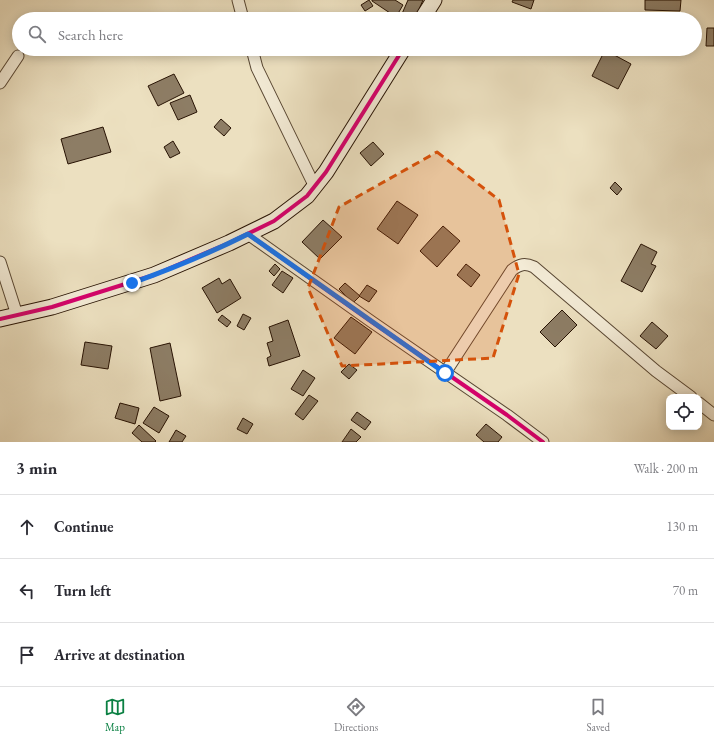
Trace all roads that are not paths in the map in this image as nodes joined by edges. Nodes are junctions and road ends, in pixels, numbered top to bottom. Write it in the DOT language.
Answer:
graph roads {
  1 [pos="238,0"];
  2 [pos="434,0"];
  3 [pos="241,12"];
  4 [pos="426,12"];
  5 [pos="18,56"];
  6 [pos="254,56"];
  7 [pos="399,56"];
  8 [pos="0,83"];
  9 [pos="314,187"];
  10 [pos="248,234"];
  11 [pos="0,262"];
  12 [pos="17,315"];
  13 [pos="0,319"];
  14 [pos="445,373"];
  15 [pos="687,394"];
  16 [pos="702,405"];
  17 [pos="714,415"];
  18 [pos="543,442"];
  1 -- 3 [label="street"];
  2 -- 4 [label="street"];
  5 -- 8 [label="street"];
  6 -- 9 [label="street"];
  7 -- 9 [label="street"];
  9 -- 10 [label="street"];
  10 -- 12 [label="street"];
  10 -- 14 [label="street"];
  11 -- 12 [label="street"];
  12 -- 13 [label="street"];
  14 -- 15 [label="street"];
  14 -- 18 [label="street"];
  16 -- 17 [label="street"];
}
